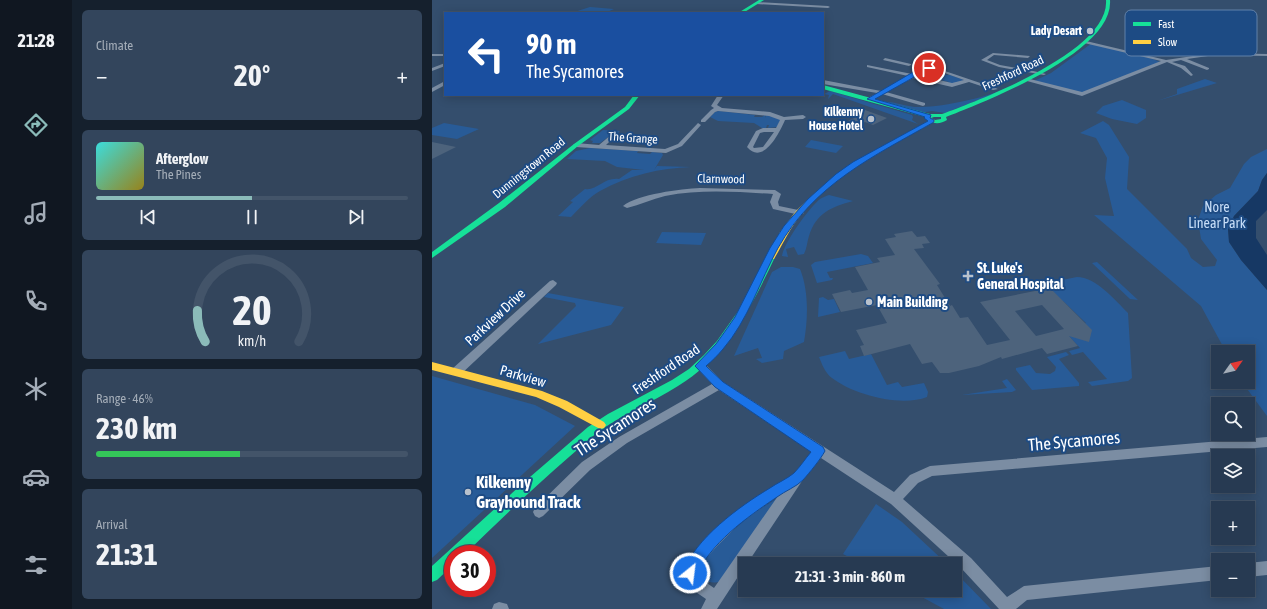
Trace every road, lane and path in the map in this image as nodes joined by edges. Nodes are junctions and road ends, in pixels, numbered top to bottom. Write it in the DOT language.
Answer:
graph roads {
  1 [pos="1108,0"];
  2 [pos="759,1"];
  3 [pos="828,7"];
  4 [pos="742,12"];
  5 [pos="1086,42"];
  6 [pos="1125,51"];
  7 [pos="432,55"];
  8 [pos="444,55"];
  9 [pos="1257,55"];
  10 [pos="1267,55"];
  11 [pos="1145,56"];
  12 [pos="1202,56"];
  13 [pos="1028,57"];
  14 [pos="885,59"];
  15 [pos="1182,59"];
  16 [pos="1166,61"];
  17 [pos="900,62"];
  18 [pos="1039,63"];
  19 [pos="444,64"];
  20 [pos="918,64"];
  21 [pos="910,65"];
  22 [pos="869,66"];
  23 [pos="925,68"];
  24 [pos="888,69"];
  25 [pos="1207,69"];
  26 [pos="432,70"];
  27 [pos="1025,70"];
  28 [pos="1044,74"];
  29 [pos="914,75"];
  30 [pos="1191,75"];
  31 [pos="969,80"];
  32 [pos="1030,81"];
  33 [pos="824,82"];
  34 [pos="444,84"];
  35 [pos="824,87"];
  36 [pos="995,89"];
  37 [pos="432,90"];
  38 [pos="883,93"];
  39 [pos="636,96"];
  40 [pos="720,96"];
  41 [pos="870,99"];
  42 [pos="923,104"];
  43 [pos="718,109"];
  44 [pos="803,117"];
  45 [pos="930,118"];
  46 [pos="783,119"];
  47 [pos="777,130"];
  48 [pos="612,136"];
  49 [pos="576,145"];
  50 [pos="600,147"];
  51 [pos="666,151"];
  52 [pos="665,159"];
  53 [pos="627,206"];
  54 [pos="800,213"];
  55 [pos="432,256"];
  56 [pos="554,283"];
  57 [pos="432,366"];
  58 [pos="700,366"];
  59 [pos="456,372"];
  60 [pos="719,385"];
  61 [pos="600,425"];
  62 [pos="1267,442"];
  63 [pos="819,451"];
  64 [pos="798,477"];
  65 [pos="895,500"];
  66 [pos="539,512"];
  67 [pos="465,545"];
  68 [pos="444,564"];
  69 [pos="1267,568"];
  70 [pos="1255,569"];
  71 [pos="1211,574"];
  72 [pos="432,575"];
  73 [pos="716,598"];
  74 [pos="1008,608"];
  75 [pos="708,609"];
  1 -- 5 [label="main road, Freshford Road"];
  2 -- 3 [label="street"];
  2 -- 4 [label="main road"];
  5 -- 6 [label="street"];
  5 -- 28 [label="main road, Freshford Road"];
  7 -- 8 [label="street"];
  9 -- 10 [label="street"];
  11 -- 16 [label="street"];
  12 -- 15 [label="street"];
  13 -- 27 [label="street"];
  14 -- 17 [label="street"];
  15 -- 16 [label="street"];
  15 -- 25 [label="street"];
  16 -- 30 [label="street"];
  16 -- 32 [label="street"];
  17 -- 21 [label="street"];
  17 -- 24 [label="street"];
  18 -- 27 [label="street"];
  19 -- 26 [label="street"];
  20 -- 23 [label="street"];
  22 -- 24 [label="street"];
  23 -- 29 [label="street"];
  23 -- 31 [label="street"];
  24 -- 29 [label="street"];
  27 -- 28 [label="street"];
  28 -- 32 [label="main road, Freshford Road"];
  29 -- 31 [label="street"];
  29 -- 38 [label="street"];
  31 -- 36 [label="street"];
  32 -- 45 [label="main road, Freshford Road"];
  33 -- 38 [label="street"];
  34 -- 37 [label="street"];
  35 -- 41 [label="main road"];
  38 -- 41 [label="street"];
  38 -- 42 [label="street"];
  39 -- 49 [label="main road, Dunningstown Road"];
  40 -- 43 [label="street"];
  41 -- 45 [label="main road"];
  43 -- 46 [label="street"];
  43 -- 51 [label="street, The Grange"];
  44 -- 46 [label="street"];
  45 -- 54 [label="main road, Freshford Road"];
  46 -- 47 [label="street"];
  48 -- 50 [label="street, The Grange"];
  49 -- 50 [label="street, The Grange"];
  49 -- 55 [label="main road, Dunningstown Road"];
  50 -- 51 [label="street, The Grange"];
  51 -- 52 [label="street, The Grange"];
  53 -- 54 [label="street, Clarnwood"];
  54 -- 58 [label="main road, Freshford Road"];
  56 -- 59 [label="street, Parkview Drive"];
  57 -- 59 [label="main road, Parkview"];
  58 -- 60 [label="street"];
  58 -- 61 [label="main road, Freshford Road"];
  59 -- 61 [label="main road, Parkview"];
  60 -- 63 [label="street"];
  60 -- 66 [label="street, The Sycamores"];
  61 -- 67 [label="main road, Freshford Road"];
  62 -- 65 [label="street, The Sycamores"];
  63 -- 64 [label="street"];
  63 -- 65 [label="street"];
  64 -- 73 [label="street"];
  64 -- 73 [label="street"];
  65 -- 74 [label="street"];
  68 -- 72 [label="main road, Freshford Road"];
  69 -- 70 [label="street"];
  71 -- 74 [label="street"];
  73 -- 75 [label="street"];
}
